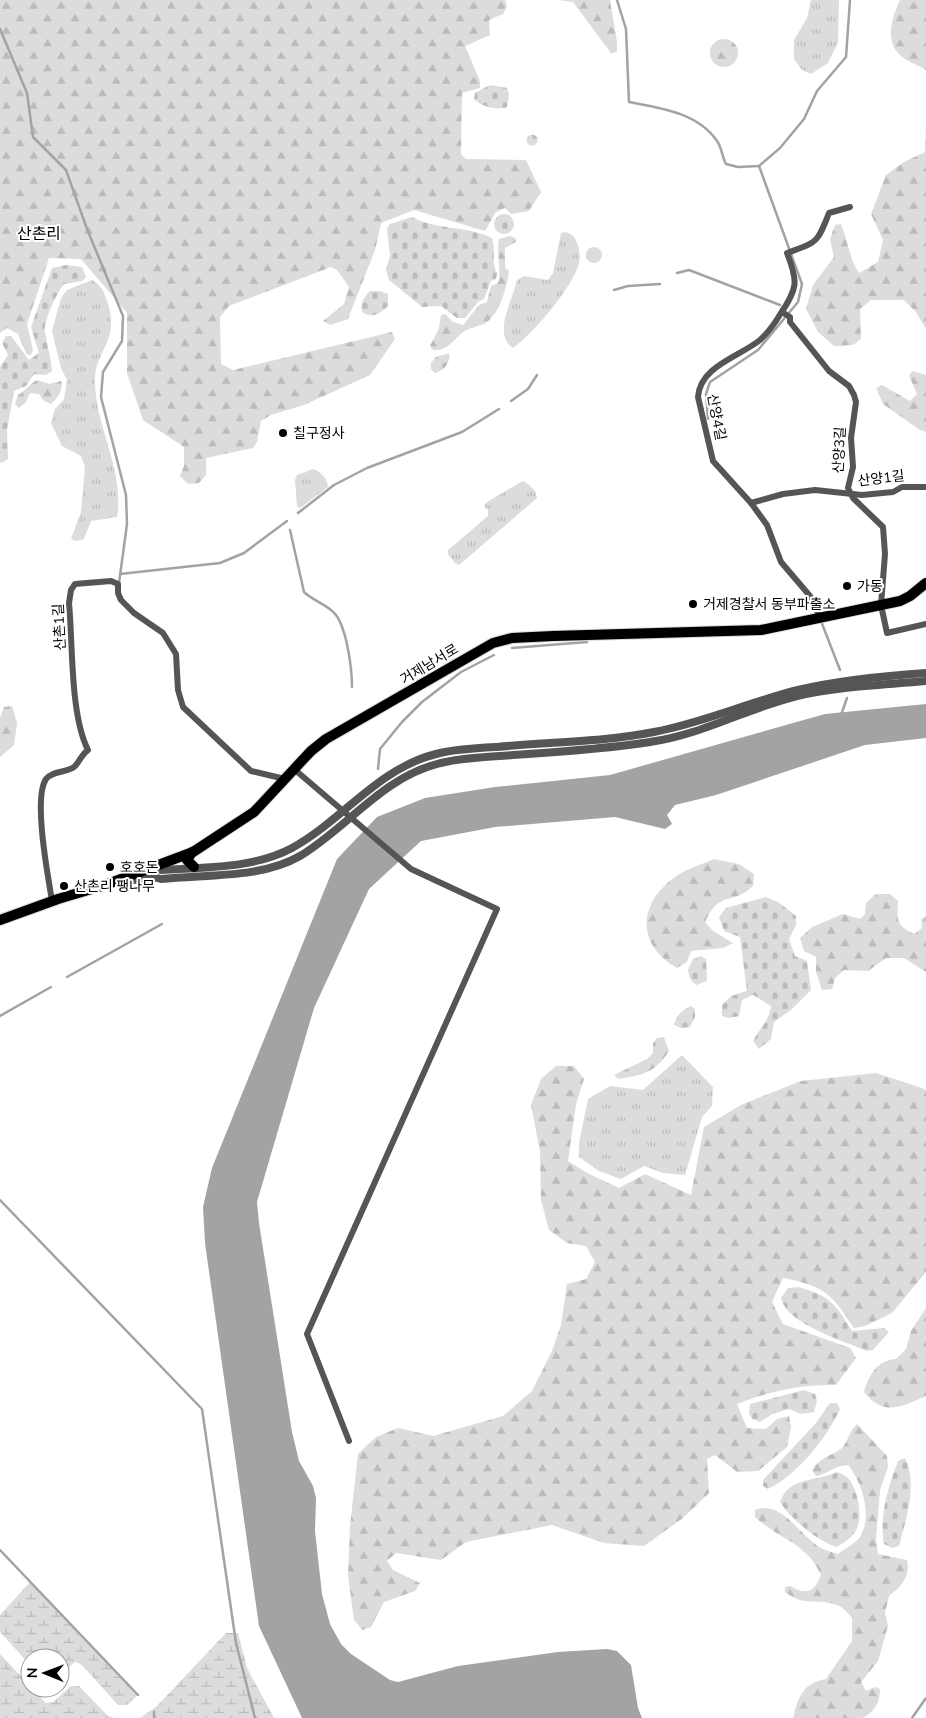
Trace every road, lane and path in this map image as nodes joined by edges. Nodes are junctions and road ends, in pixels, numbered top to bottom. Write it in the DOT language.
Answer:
graph roads {
  1 [pos="850,207"];
  2 [pos="782,312"];
  3 [pos="926,487"];
  4 [pos="850,494"];
  5 [pos="751,503"];
  6 [pos="926,583"];
  7 [pos="881,605"];
  8 [pos="821,619"];
  9 [pos="926,624"];
  10 [pos="926,673"];
  11 [pos="926,681"];
  12 [pos="294,769"];
  13 [pos="285,779"];
  14 [pos="343,811"];
  15 [pos="351,818"];
  16 [pos="193,852"];
  17 [pos="156,867"];
  18 [pos="194,867"];
  19 [pos="143,871"];
  20 [pos="156,878"];
  21 [pos="105,885"];
  22 [pos="52,901"];
  23 [pos="0,920"];
  24 [pos="349,1441"];
  1 -- 2 [label="street, 산양4길"];
  2 -- 4 [label="street, 산양3길"];
  2 -- 5 [label="street, 산양4길"];
  3 -- 4 [label="street, 산양1길"];
  4 -- 5 [label="street, 산양1길"];
  4 -- 7 [label="street, 산양3길"];
  5 -- 8 [label="street, 산양4길"];
  6 -- 7 [label="main road, 거제남서로"];
  7 -- 8 [label="main road, 거제남서로"];
  7 -- 9 [label="street, 산양3길"];
  8 -- 12 [label="main road, 거제남서로"];
  10 -- 14 [label="street"];
  11 -- 15 [label="street"];
  12 -- 13 [label="main road, 거제남서로"];
  12 -- 14 [label="street"];
  13 -- 16 [label="main road, 거제남서로"];
  13 -- 22 [label="street, 산촌1길"];
  14 -- 15 [label="street"];
  14 -- 18 [label="street"];
  15 -- 20 [label="street"];
  15 -- 24 [label="street"];
  16 -- 17 [label="main road, 거제남서로"];
  16 -- 18 [label="main road"];
  17 -- 18 [label="street"];
  17 -- 19 [label="main road, 거제남서로"];
  19 -- 20 [label="street"];
  19 -- 21 [label="main road, 거제남서로"];
  20 -- 21 [label="street"];
  21 -- 22 [label="main road, 거제남서로"];
  22 -- 23 [label="main road, 거제남서로"];
}
